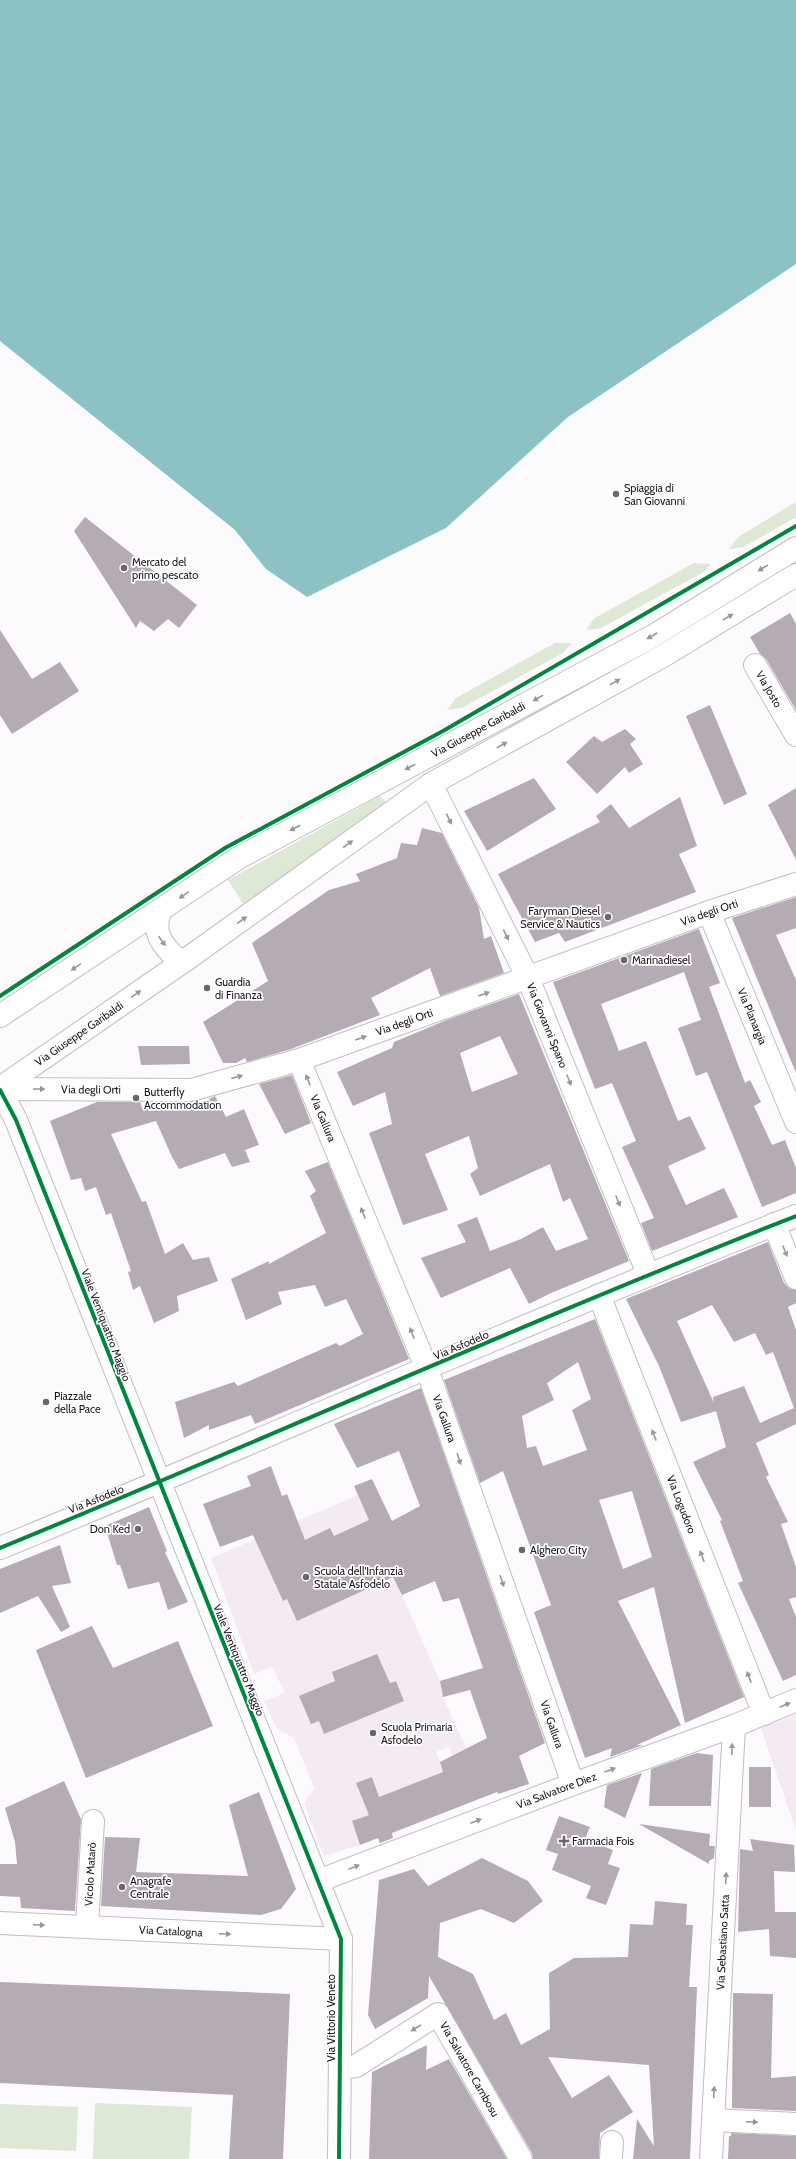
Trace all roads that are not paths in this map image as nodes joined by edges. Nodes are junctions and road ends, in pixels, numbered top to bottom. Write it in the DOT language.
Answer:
graph roads {
  1 [pos="796,548"];
  2 [pos="796,575"];
  3 [pos="755,665"];
  4 [pos="796,735"];
  5 [pos="431,784"];
  6 [pos="375,785"];
  7 [pos="391,813"];
  8 [pos="796,884"];
  9 [pos="161,910"];
  10 [pos="709,912"];
  11 [pos="122,936"];
  12 [pos="187,959"];
  13 [pos="528,978"];
  14 [pos="158,979"];
  15 [pos="0,1016"];
  16 [pos="300,1060"];
  17 [pos="0,1070"];
  18 [pos="0,1081"];
  19 [pos="0,1089"];
  20 [pos="796,1122"];
  21 [pos="796,1216"];
  22 [pos="774,1224"];
  23 [pos="648,1274"];
  24 [pos="796,1278"];
  25 [pos="599,1295"];
  26 [pos="427,1369"];
  27 [pos="158,1484"];
  28 [pos="0,1548"];
  29 [pos="796,1700"];
  30 [pos="764,1714"];
  31 [pos="734,1726"];
  32 [pos="573,1784"];
  33 [pos="93,1821"];
  34 [pos="318,1881"];
  35 [pos="0,1924"];
  36 [pos="87,1928"];
  37 [pos="341,1939"];
  38 [pos="340,2069"];
  39 [pos="713,2120"];
  40 [pos="796,2124"];
  41 [pos="339,2159"];
  42 [pos="521,2159"];
  43 [pos="711,2159"];
  1 -- 6 [label="street, Via Giuseppe Garibaldi, one-way"];
  5 -- 2 [label="street, Via Giuseppe Garibaldi, one-way"];
  3 -- 4 [label="street, Via Josto"];
  5 -- 7 [label="street, Via Giuseppe Garibaldi"];
  5 -- 13 [label="street, Via Giovanni Spano, one-way"];
  6 -- 7 [label="street"];
  6 -- 9 [label="street, Via Giuseppe Garibaldi, one-way"];
  12 -- 7 [label="street, Via Giuseppe Garibaldi, one-way"];
  8 -- 10 [label="street, Via degli Orti"];
  9 -- 11 [label="street, Via Giuseppe Garibaldi"];
  9 -- 12 [label="street, one-way"];
  10 -- 13 [label="street, Via degli Orti"];
  10 -- 20 [label="street, Via Planargia"];
  11 -- 14 [label="street"];
  11 -- 15 [label="street, Via Giuseppe Garibaldi, one-way"];
  12 -- 14 [label="street, Via Giuseppe Garibaldi"];
  16 -- 13 [label="street, Via degli Orti, one-way"];
  13 -- 23 [label="street, Via Giovanni Spano, one-way"];
  19 -- 14 [label="street, Via Giuseppe Garibaldi, one-way"];
  19 -- 16 [label="street, Via degli Orti, one-way"];
  26 -- 16 [label="street, Via Gallura, one-way"];
  17 -- 18 [label="street"];
  19 -- 27 [label="street, Viale Ventiquattro Maggio"];
  21 -- 22 [label="street, Via Asfodelo"];
  22 -- 23 [label="street, Via Asfodelo"];
  22 -- 24 [label="street, one-way"];
  23 -- 25 [label="street, Via Asfodelo"];
  25 -- 26 [label="street, Via Asfodelo"];
  30 -- 25 [label="street, Via Logudoro, one-way"];
  26 -- 27 [label="street, Via Asfodelo"];
  26 -- 32 [label="street, Via Gallura, one-way"];
  27 -- 28 [label="street, Via Asfodelo"];
  27 -- 34 [label="street, Viale Ventiquattro Maggio"];
  30 -- 29 [label="street, Via Salvatore Diez, one-way"];
  30 -- 31 [label="street, Via Salvatore Diez"];
  32 -- 31 [label="street, Via Salvatore Diez, one-way"];
  39 -- 31 [label="street, Via Sebastiano Satta, one-way"];
  34 -- 32 [label="street, Via Salvatore Diez, one-way"];
  33 -- 36 [label="street, Vicolo Matarò"];
  34 -- 37 [label="street, Via Vittorio Veneto"];
  35 -- 36 [label="street, Via Catalogna, one-way"];
  36 -- 37 [label="street, Via Catalogna, one-way"];
  37 -- 38 [label="street, Via Vittorio Veneto"];
  38 -- 41 [label="street, Via Vittorio Veneto"];
  42 -- 38 [label="street, Via Salvatore Cambosu, one-way"];
  39 -- 40 [label="street, one-way"];
  39 -- 43 [label="street, Via Sebastiano Satta"];
}
